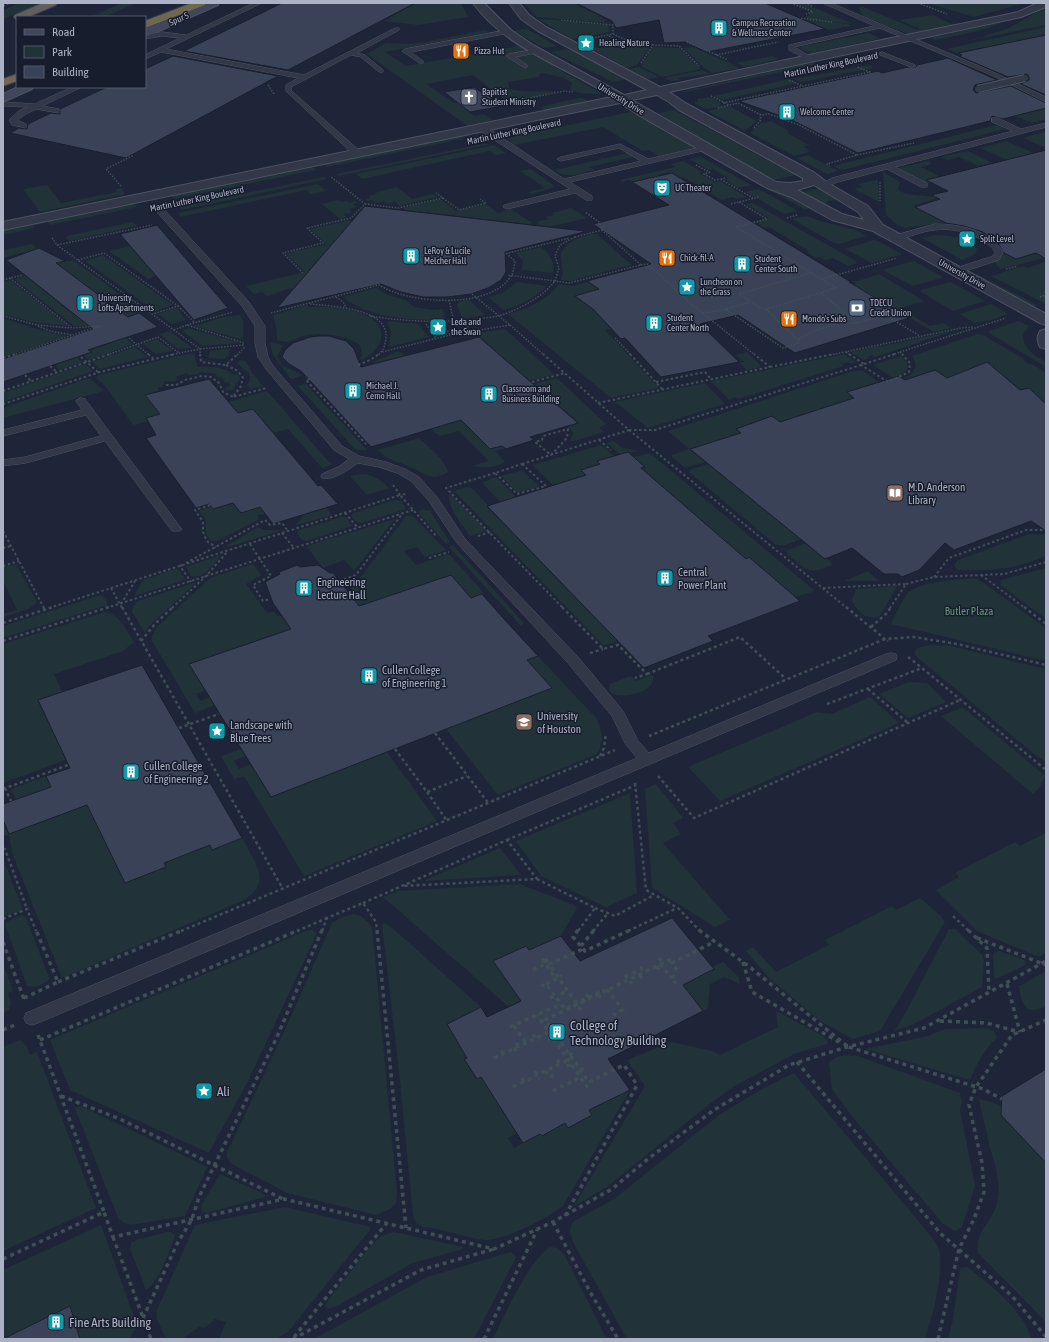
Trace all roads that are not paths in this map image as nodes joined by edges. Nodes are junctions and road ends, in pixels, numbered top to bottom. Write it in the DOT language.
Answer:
graph roads {
  1 [pos="52,3"];
  2 [pos="201,3"];
  3 [pos="214,3"];
  4 [pos="259,3"];
  5 [pos="478,3"];
  6 [pos="514,3"];
  7 [pos="826,3"];
  8 [pos="1046,3"];
  9 [pos="1021,14"];
  10 [pos="22,16"];
  11 [pos="146,26"];
  12 [pos="881,26"];
  13 [pos="162,27"];
  14 [pos="397,29"];
  15 [pos="507,32"];
  16 [pos="146,35"];
  17 [pos="146,35"];
  18 [pos="174,35"];
  19 [pos="187,37"];
  20 [pos="909,38"];
  21 [pos="926,45"];
  22 [pos="160,50"];
  23 [pos="538,51"];
  24 [pos="349,53"];
  25 [pos="886,53"];
  26 [pos="146,57"];
  27 [pos="868,57"];
  28 [pos="421,62"];
  29 [pos="810,64"];
  30 [pos="525,66"];
  31 [pos="826,66"];
  32 [pos="915,66"];
  33 [pos="381,71"];
  34 [pos="16,77"];
  35 [pos="304,77"];
  36 [pos="1025,78"];
  37 [pos="3,83"];
  38 [pos="26,88"];
  39 [pos="77,88"];
  40 [pos="978,89"];
  41 [pos="659,91"];
  42 [pos="16,92"];
  43 [pos="3,98"];
  44 [pos="623,99"];
  45 [pos="673,99"];
  46 [pos="1046,100"];
  47 [pos="3,104"];
  48 [pos="28,105"];
  49 [pos="36,106"];
  50 [pos="635,107"];
  51 [pos="56,111"];
  52 [pos="1003,118"];
  53 [pos="994,120"];
  54 [pos="1046,125"];
  55 [pos="23,126"];
  56 [pos="482,128"];
  57 [pos="1024,131"];
  58 [pos="493,136"];
  59 [pos="706,148"];
  60 [pos="357,153"];
  61 [pos="561,159"];
  62 [pos="648,162"];
  63 [pos="888,166"];
  64 [pos="810,176"];
  65 [pos="564,181"];
  66 [pos="772,185"];
  67 [pos="924,185"];
  68 [pos="823,186"];
  69 [pos="577,190"];
  70 [pos="589,198"];
  71 [pos="188,201"];
  72 [pos="173,204"];
  73 [pos="507,206"];
  74 [pos="150,209"];
  75 [pos="863,209"];
  76 [pos="837,217"];
  77 [pos="3,226"];
  78 [pos="878,228"];
  79 [pos="896,238"];
  80 [pos="956,271"];
  81 [pos="1046,320"];
  82 [pos="1046,334"];
  83 [pos="1046,344"];
  84 [pos="81,401"];
  85 [pos="89,411"];
  86 [pos="3,433"];
  87 [pos="109,437"];
  88 [pos="361,460"];
  89 [pos="3,463"];
  90 [pos="326,476"];
  91 [pos="176,529"];
  92 [pos="891,657"];
  93 [pos="646,759"];
  94 [pos="32,1018"];
  1 -- 10 [label="highway"];
  2 -- 11 [label="highway, Spur 5"];
  3 -- 13 [label="main road, Spur 5"];
  4 -- 19 [label="lane"];
  5 -- 15 [label="street, University Drive"];
  6 -- 41 [label="street, University Drive"];
  7 -- 12 [label="lane"];
  8 -- 9 [label="street, Martin Luther King Boulevard"];
  9 -- 20 [label="street, Martin Luther King Boulevard"];
  9 -- 21 [label="street, Martin Luther King Boulevard"];
  12 -- 20 [label="lane"];
  12 -- 29 [label="lane"];
  13 -- 16 [label="main road, Spur 5"];
  13 -- 18 [label="lane"];
  14 -- 24 [label="lane"];
  15 -- 23 [label="street, University Drive"];
  15 -- 28 [label="lane"];
  17 -- 18 [label="lane"];
  18 -- 19 [label="lane"];
  19 -- 22 [label="lane"];
  20 -- 21 [label="lane"];
  20 -- 29 [label="street, Martin Luther King Boulevard"];
  21 -- 25 [label="street, Martin Luther King Boulevard"];
  21 -- 46 [label="lane"];
  22 -- 26 [label="lane"];
  22 -- 35 [label="lane"];
  23 -- 30 [label="lane"];
  23 -- 44 [label="street, University Drive"];
  24 -- 33 [label="lane"];
  24 -- 35 [label="lane"];
  25 -- 27 [label="street, Martin Luther King Boulevard"];
  25 -- 32 [label="lane"];
  29 -- 31 [label="street"];
  29 -- 41 [label="street, Martin Luther King Boulevard"];
  29 -- 45 [label="street, Martin Luther King Boulevard"];
  34 -- 37 [label="highway"];
  35 -- 60 [label="lane"];
  36 -- 40 [label="lane, bridge"];
  38 -- 42 [label="main road"];
  39 -- 49 [label="lane"];
  41 -- 44 [label="street, Martin Luther King Boulevard"];
  41 -- 45 [label="street, University Drive"];
  42 -- 43 [label="main road"];
  42 -- 48 [label="lane"];
  44 -- 50 [label="street, University Drive"];
  44 -- 56 [label="street, Martin Luther King Boulevard"];
  45 -- 50 [label="street, Martin Luther King Boulevard"];
  45 -- 64 [label="street, University Drive"];
  47 -- 48 [label="lane"];
  48 -- 49 [label="lane"];
  49 -- 51 [label="lane"];
  49 -- 55 [label="lane"];
  50 -- 58 [label="street, Martin Luther King Boulevard"];
  50 -- 59 [label="street, University Drive"];
  52 -- 57 [label="lane"];
  53 -- 57 [label="lane"];
  54 -- 57 [label="lane"];
  56 -- 58 [label="lane"];
  56 -- 60 [label="street, Martin Luther King Boulevard"];
  57 -- 63 [label="lane"];
  58 -- 65 [label="lane"];
  58 -- 71 [label="street, Martin Luther King Boulevard"];
  59 -- 62 [label="lane"];
  59 -- 66 [label="street, University Drive"];
  60 -- 77 [label="street, Martin Luther King Boulevard"];
  61 -- 62 [label="lane"];
  62 -- 65 [label="lane"];
  63 -- 67 [label="lane"];
  63 -- 68 [label="lane"];
  64 -- 66 [label="street, University Drive"];
  64 -- 68 [label="street, University Drive"];
  65 -- 69 [label="lane"];
  66 -- 76 [label="street, University Drive"];
  68 -- 75 [label="street, University Drive"];
  69 -- 70 [label="lane"];
  69 -- 73 [label="lane"];
  72 -- 74 [label="street, Martin Luther King Boulevard"];
  74 -- 88 [label="lane"];
  75 -- 76 [label="street"];
  75 -- 78 [label="street, University Drive"];
  76 -- 78 [label="street, University Drive"];
  78 -- 79 [label="street, University Drive"];
  79 -- 80 [label="street, University Drive"];
  79 -- 80 [label="lane"];
  80 -- 81 [label="street, University Drive"];
  82 -- 83 [label="street"];
  84 -- 85 [label="lane"];
  85 -- 86 [label="lane"];
  85 -- 87 [label="lane"];
  87 -- 89 [label="lane"];
  87 -- 91 [label="lane"];
  88 -- 90 [label="lane"];
  88 -- 93 [label="lane"];
  92 -- 93 [label="lane"];
  93 -- 94 [label="lane"];
}
